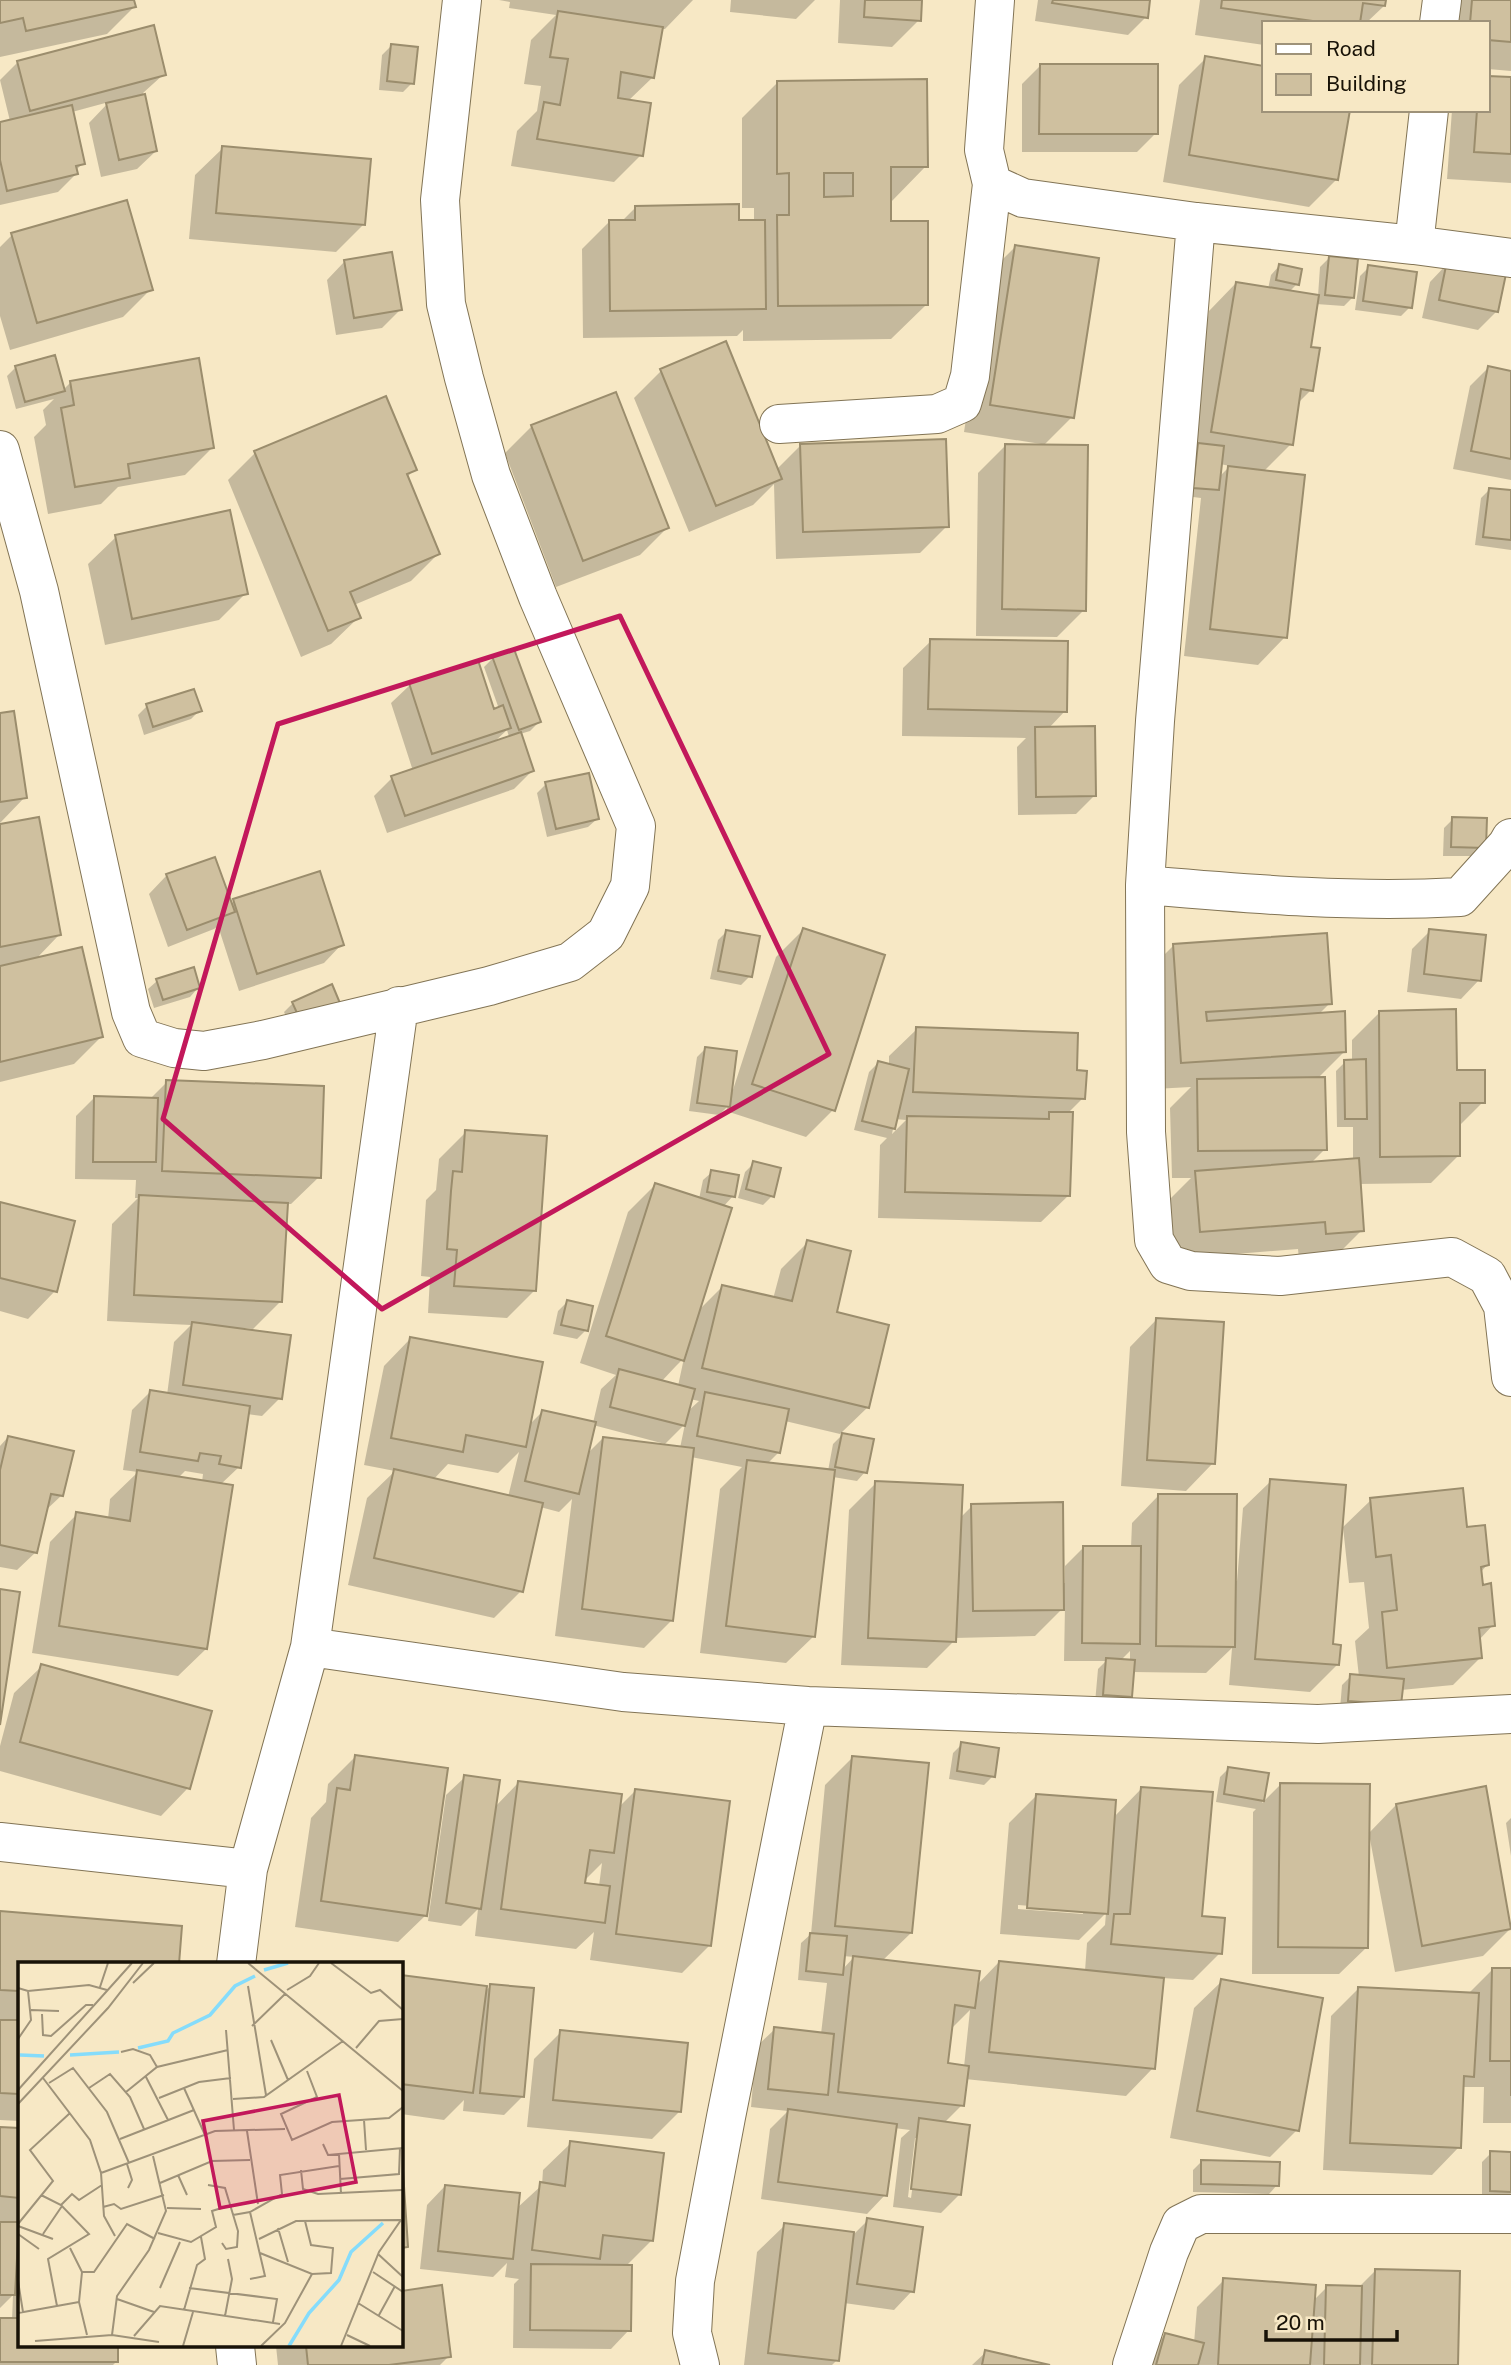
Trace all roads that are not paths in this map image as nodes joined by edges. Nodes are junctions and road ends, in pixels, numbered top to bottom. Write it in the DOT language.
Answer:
graph roads {
  1 [pos="462,0"];
  2 [pos="995,0"];
  3 [pos="1442,0"];
  4 [pos="1439,21"];
  5 [pos="1429,112"];
  6 [pos="992,184"];
  7 [pos="1196,222"];
  8 [pos="1414,245"];
  9 [pos="1511,258"];
  10 [pos="779,424"];
  11 [pos="0,450"];
  12 [pos="1511,838"];
  13 [pos="1145,885"];
  14 [pos="399,1006"];
  15 [pos="1511,1377"];
  16 [pos="310,1647"];
  17 [pos="808,1706"];
  18 [pos="1511,1714"];
  19 [pos="0,1842"];
  20 [pos="248,1869"];
  21 [pos="236,1962"];
  22 [pos="1511,2214"];
  23 [pos="700,2365"];
  24 [pos="1132,2365"];
  1 -- 14 [label="street"];
  2 -- 6 [label="street"];
  3 -- 4 [label="street"];
  5 -- 8 [label="street"];
  6 -- 7 [label="street"];
  6 -- 10 [label="street"];
  7 -- 8 [label="street"];
  7 -- 13 [label="street"];
  8 -- 9 [label="street"];
  11 -- 14 [label="street"];
  12 -- 13 [label="street"];
  13 -- 15 [label="street"];
  14 -- 16 [label="street"];
  16 -- 17 [label="street"];
  16 -- 20 [label="street"];
  17 -- 18 [label="street"];
  17 -- 23 [label="street"];
  19 -- 20 [label="street"];
  20 -- 21 [label="street"];
  22 -- 24 [label="street"];
}
